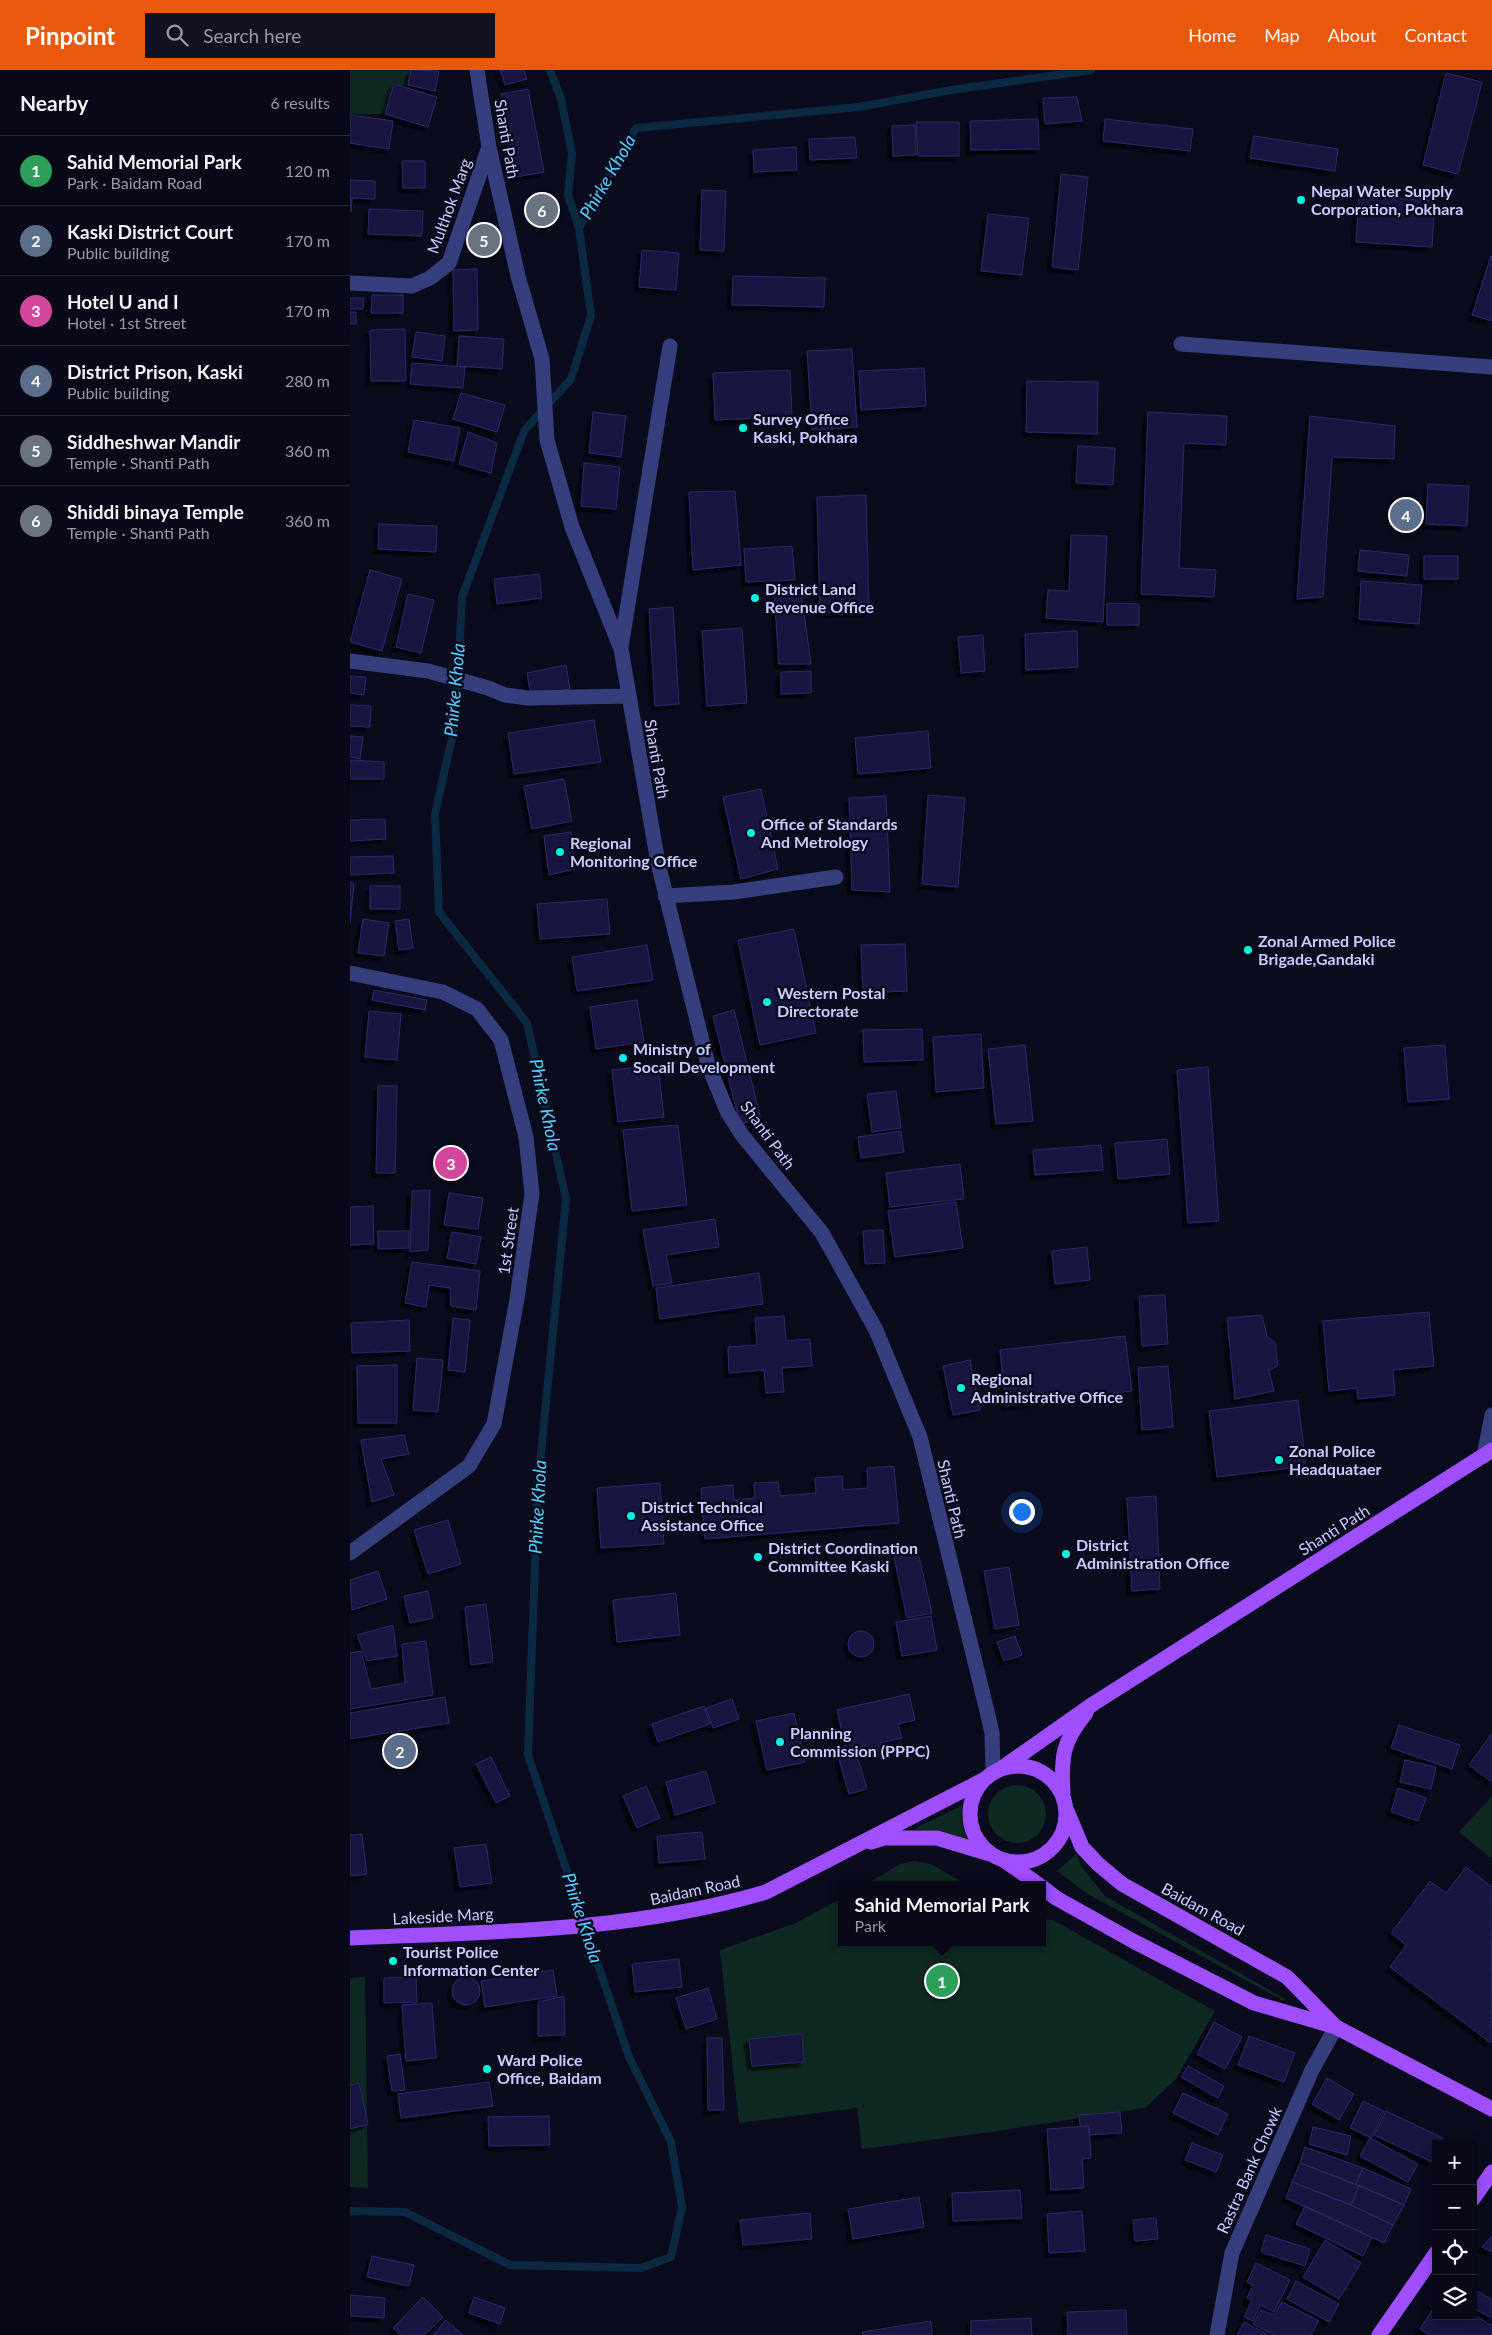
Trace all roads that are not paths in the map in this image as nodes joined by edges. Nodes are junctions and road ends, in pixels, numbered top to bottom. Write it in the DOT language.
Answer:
graph roads {
  1 [pos="477,70"];
  2 [pos="489,147"];
  3 [pos="350,283"];
  4 [pos="1181,344"];
  5 [pos="670,346"];
  6 [pos="1492,367"];
  7 [pos="621,649"];
  8 [pos="350,661"];
  9 [pos="628,696"];
  10 [pos="836,877"];
  11 [pos="665,896"];
  12 [pos="350,974"];
  13 [pos="1492,1414"];
  14 [pos="1488,1453"];
  15 [pos="350,1553"];
  16 [pos="1093,1704"];
  17 [pos="993,1773"];
  18 [pos="1063,1793"];
  19 [pos="1067,1811"];
  20 [pos="850,1847"];
  21 [pos="998,1857"];
  22 [pos="1032,1881"];
  23 [pos="1046,1890"];
  24 [pos="537,1930"];
  25 [pos="350,1938"];
  26 [pos="1336,2027"];
  27 [pos="1492,2109"];
  28 [pos="1492,2172"];
  29 [pos="1477,2193"];
  30 [pos="1432,2259"];
  31 [pos="1217,2335"];
  32 [pos="1379,2335"];
  1 -- 2 [label="street, Shanti Path"];
  2 -- 3 [label="street, Multhok Marg"];
  2 -- 7 [label="street, Shanti Path"];
  4 -- 6 [label="street"];
  5 -- 7 [label="street"];
  7 -- 9 [label="street, Shanti Path"];
  8 -- 9 [label="street"];
  9 -- 11 [label="street, Shanti Path"];
  10 -- 11 [label="street"];
  11 -- 17 [label="street, Shanti Path"];
  12 -- 15 [label="street, 1st Street"];
  13 -- 14 [label="street"];
  14 -- 16 [label="main road, Shanti Path"];
  16 -- 17 [label="main road, Shanti Path"];
  16 -- 18 [label="main road, Shanti Path"];
  17 -- 18 [label="main road, Baidam Road"];
  17 -- 20 [label="main road, Baidam Road"];
  17 -- 21 [label="main road, Baidam Road"];
  18 -- 19 [label="main road, Baidam Road"];
  19 -- 21 [label="main road, Baidam Road"];
  19 -- 26 [label="main road, Baidam Road"];
  20 -- 21 [label="main road, Baidam Road"];
  20 -- 24 [label="main road, Baidam Road"];
  21 -- 22 [label="main road, Baidam Road"];
  23 -- 26 [label="main road, Baidam Road"];
  24 -- 25 [label="main road, Lakeside Marg"];
  26 -- 27 [label="main road, Baidam Road"];
  26 -- 31 [label="street, Rastra Bank Chowk"];
  28 -- 29 [label="main road"];
  30 -- 32 [label="main road"];
}
